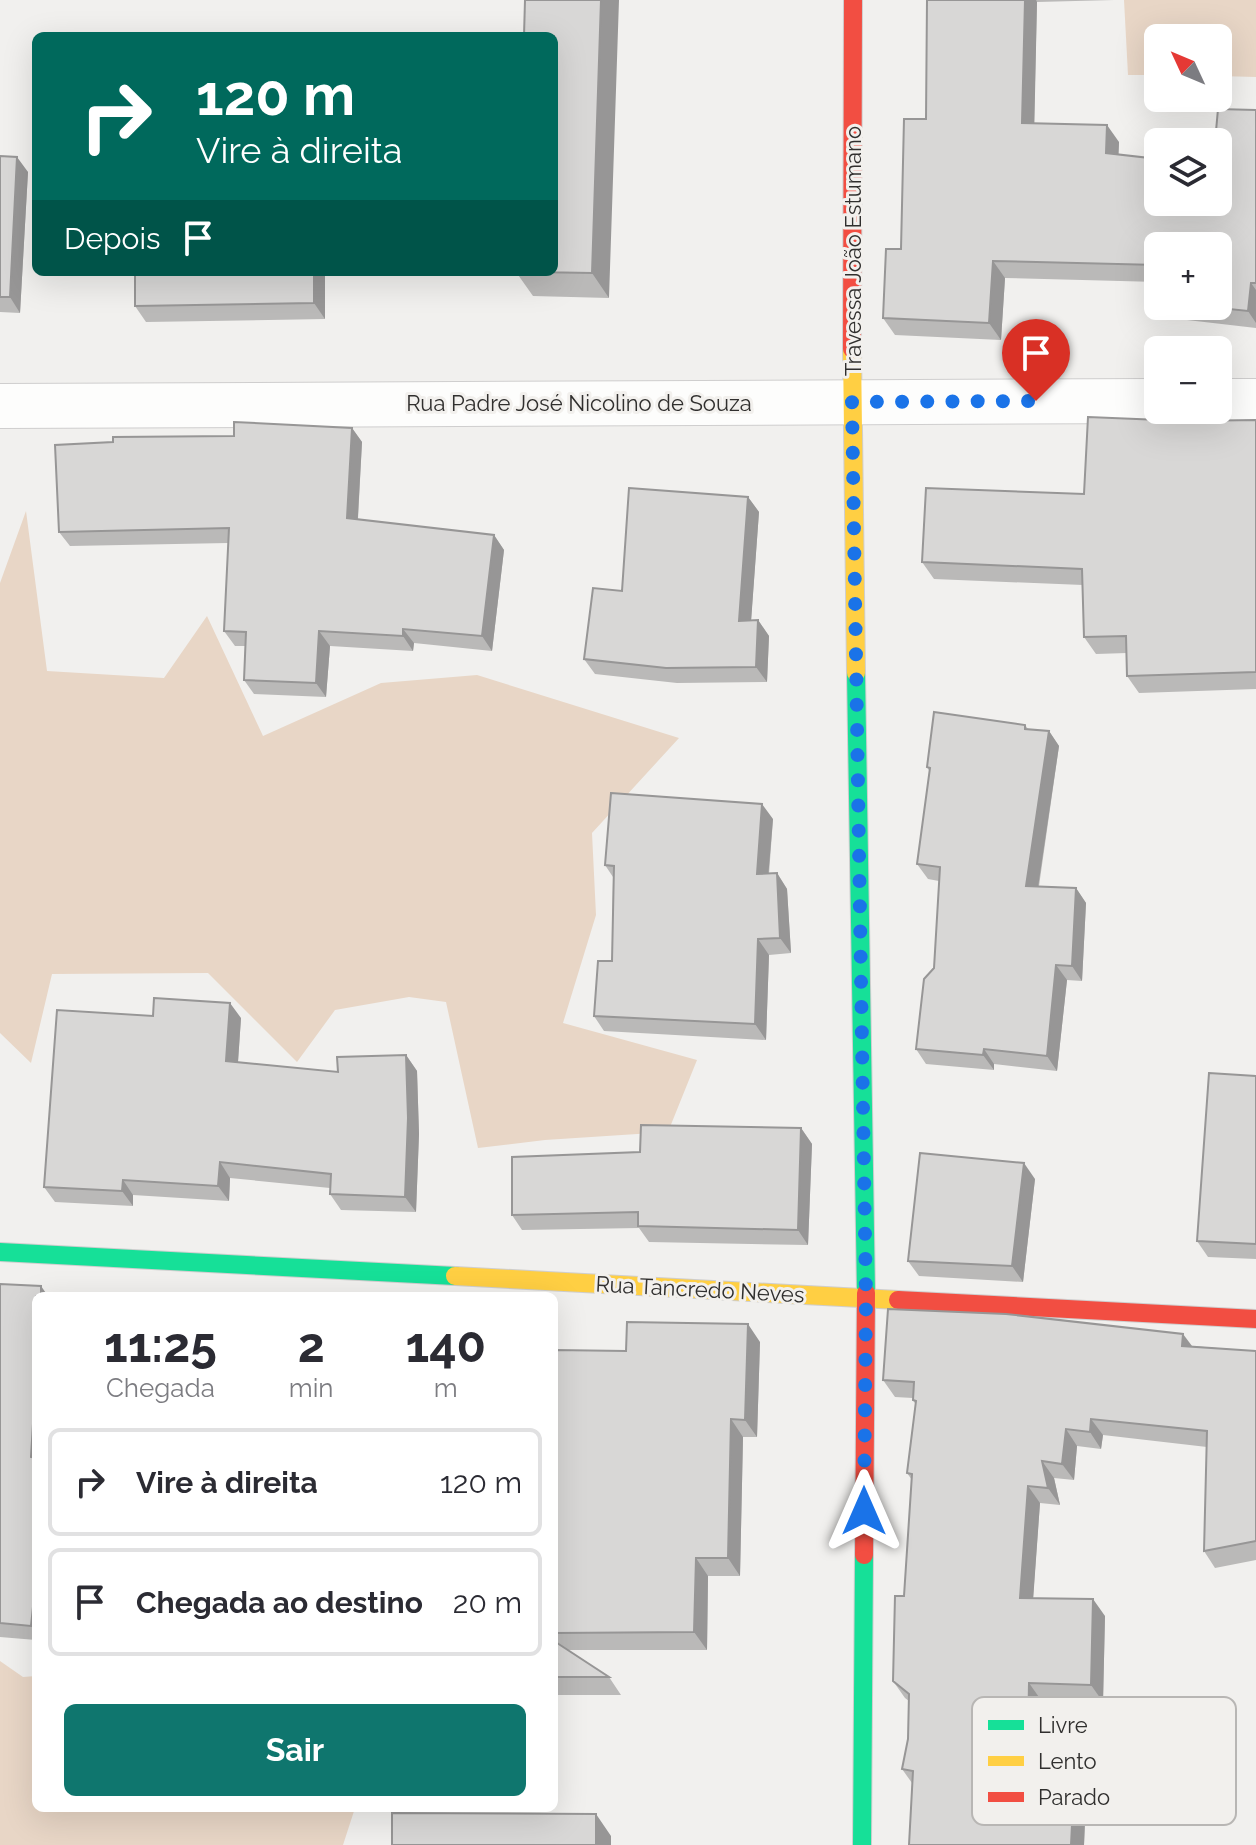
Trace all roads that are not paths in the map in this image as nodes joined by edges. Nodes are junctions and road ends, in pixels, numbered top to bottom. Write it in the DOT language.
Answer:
graph roads {
  1 [pos="853,0"];
  2 [pos="1144,401"];
  3 [pos="1232,401"];
  4 [pos="1256,401"];
  5 [pos="852,402"];
  6 [pos="0,406"];
  7 [pos="0,1252"];
  8 [pos="866,1298"];
  9 [pos="1256,1319"];
  10 [pos="862,1845"];
  1 -- 5 [label="street, Travessa João Estumano"];
  2 -- 5 [label="street, Rua Padre José Nicolino de Souza"];
  3 -- 4 [label="street"];
  5 -- 6 [label="street, Rua Padre José Nicolino de Souza"];
  5 -- 8 [label="street, Travessa João Estumano"];
  7 -- 8 [label="street, Rua Tancredo Neves"];
  8 -- 9 [label="street, Rua Tancredo Neves"];
  8 -- 10 [label="street, Travessa João Estumano"];
}
